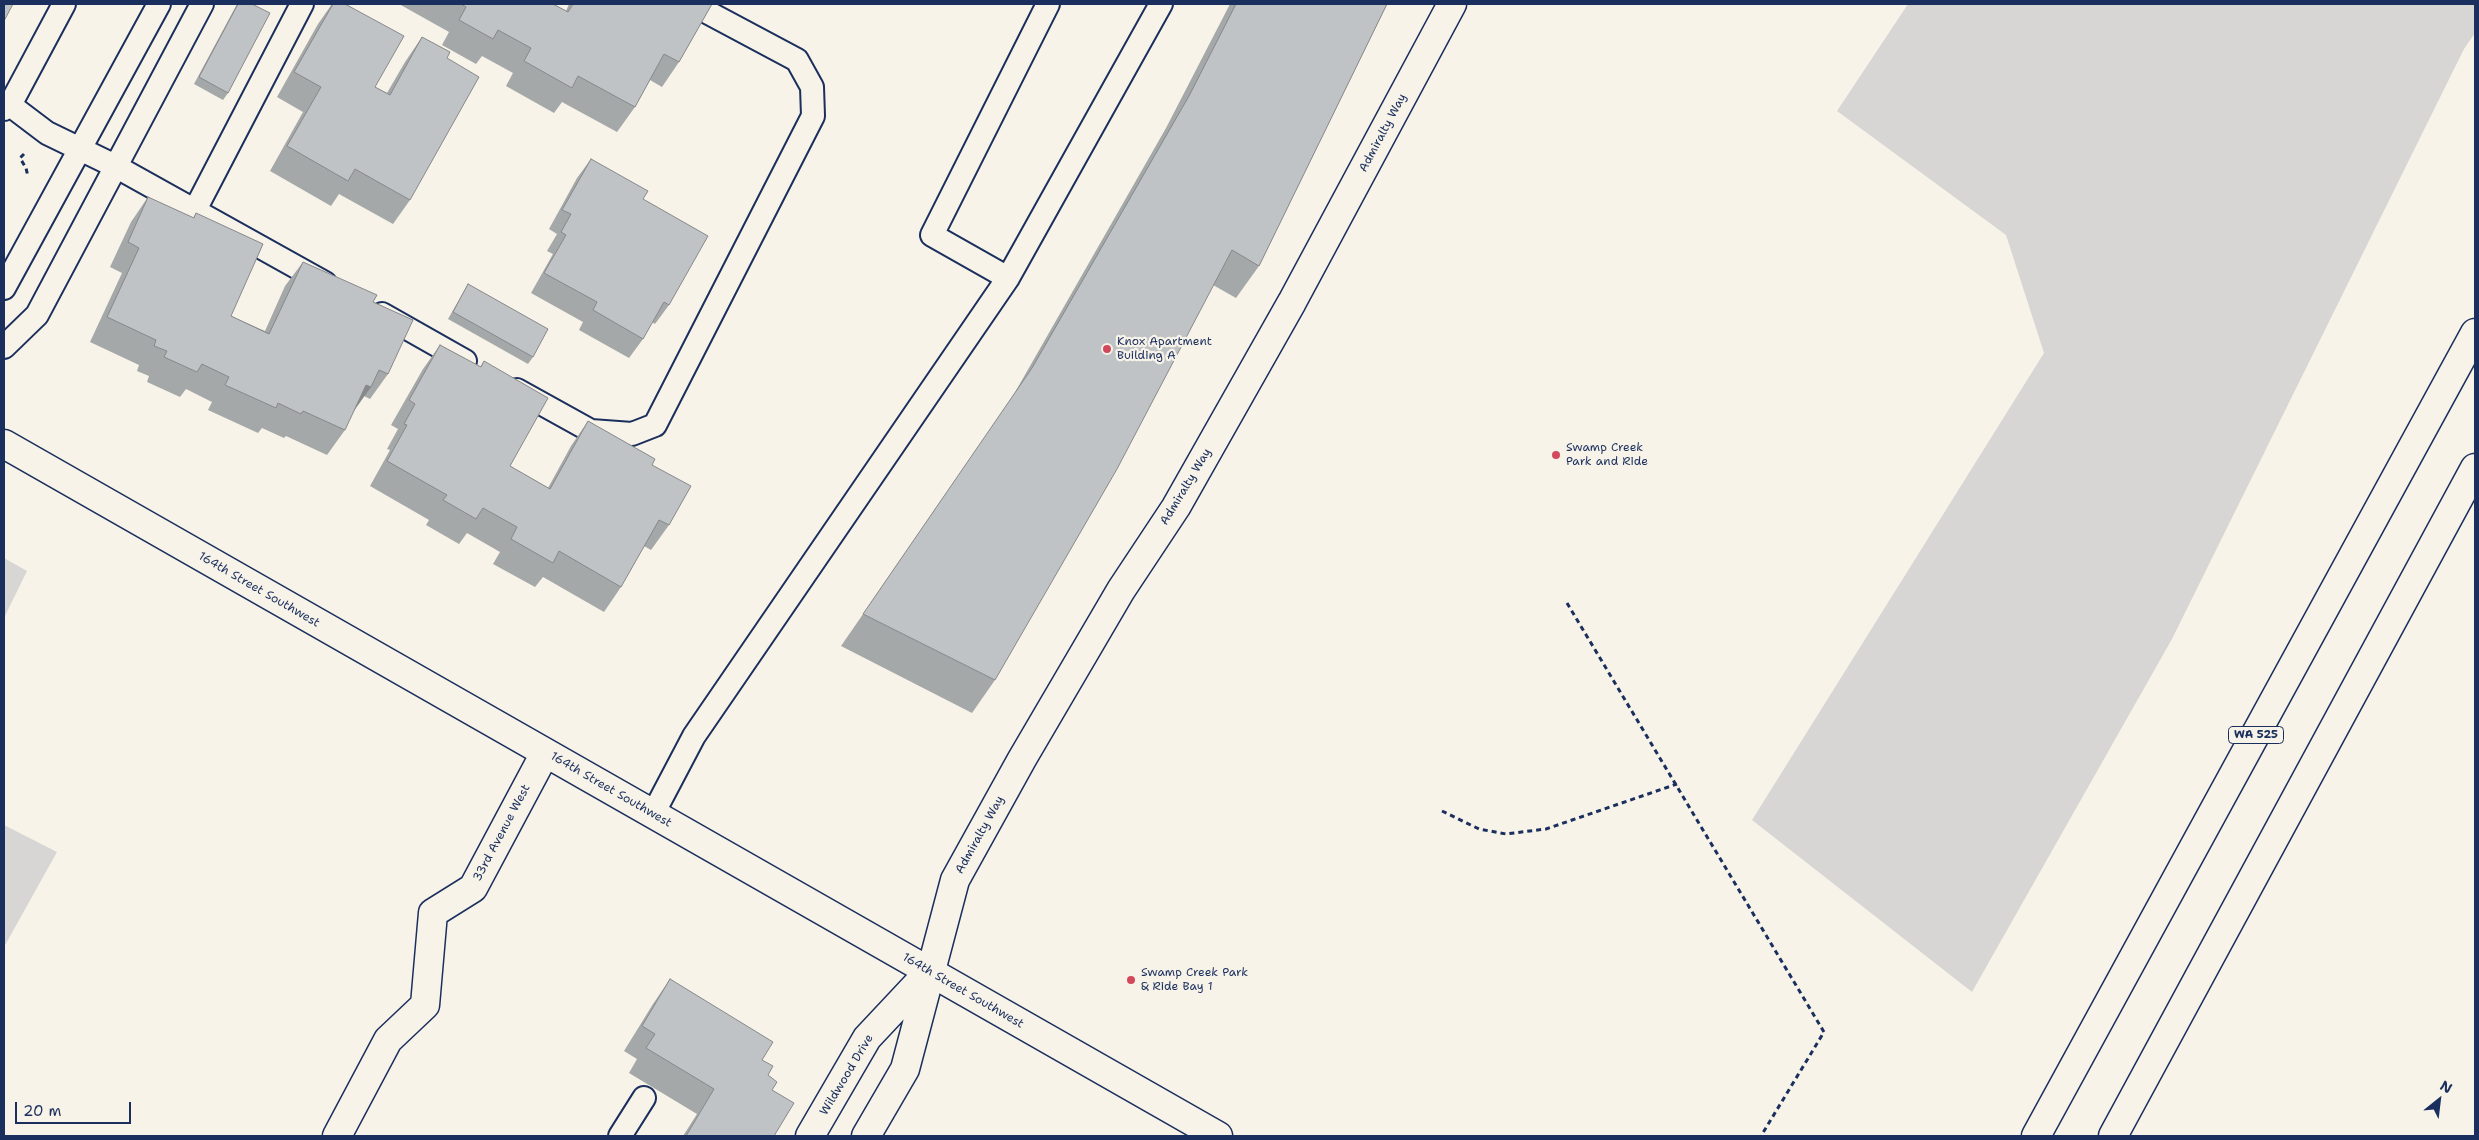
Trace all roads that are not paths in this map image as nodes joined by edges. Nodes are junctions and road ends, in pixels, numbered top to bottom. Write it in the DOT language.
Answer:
graph roads {
  1 [pos="64,4"];
  2 [pos="159,4"];
  3 [pos="202,4"];
  4 [pos="302,4"];
  5 [pos="692,4"];
  6 [pos="1048,4"];
  7 [pos="1161,4"];
  8 [pos="1452,4"];
  9 [pos="7,107"];
  10 [pos="79,150"];
  11 [pos="115,166"];
  12 [pos="195,210"];
  13 [pos="1008,278"];
  14 [pos="4,288"];
  15 [pos="341,292"];
  16 [pos="367,306"];
  17 [pos="2475,333"];
  18 [pos="4,347"];
  19 [pos="4,444"];
  20 [pos="2475,468"];
  21 [pos="544,753"];
  22 [pos="653,814"];
  23 [pos="929,972"];
  24 [pos="644,1098"];
  25 [pos="337,1136"];
  26 [pos="620,1136"];
  27 [pos="810,1136"];
  28 [pos="866,1136"];
  29 [pos="1218,1136"];
  30 [pos="2036,1136"];
  31 [pos="2113,1136"];
  1 -- 9 [label="lane"];
  2 -- 10 [label="lane"];
  3 -- 11 [label="lane"];
  4 -- 12 [label="lane"];
  5 -- 16 [label="lane"];
  6 -- 13 [label="lane"];
  7 -- 13 [label="lane"];
  8 -- 23 [label="main road, Admiralty Way"];
  9 -- 10 [label="lane"];
  10 -- 11 [label="lane"];
  10 -- 14 [label="lane"];
  11 -- 12 [label="lane"];
  11 -- 18 [label="lane"];
  12 -- 15 [label="lane"];
  13 -- 22 [label="lane"];
  17 -- 30 [label="main road, WA 525"];
  19 -- 21 [label="main road, 164th Street Southwest"];
  20 -- 31 [label="main road"];
  21 -- 22 [label="main road, 164th Street Southwest"];
  21 -- 25 [label="main road, 33rd Avenue West"];
  22 -- 23 [label="main road, 164th Street Southwest"];
  23 -- 27 [label="main road, Wildwood Drive"];
  23 -- 28 [label="main road"];
  23 -- 29 [label="main road, 164th Street Southwest"];
  24 -- 26 [label="lane"];
}
